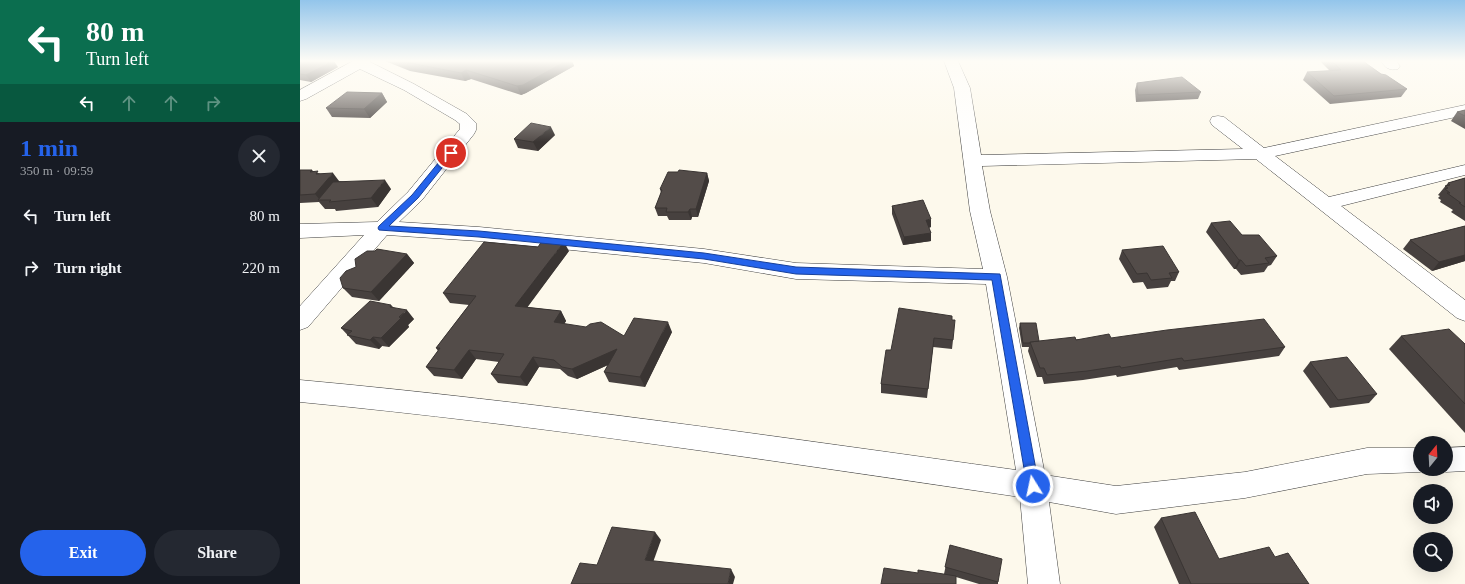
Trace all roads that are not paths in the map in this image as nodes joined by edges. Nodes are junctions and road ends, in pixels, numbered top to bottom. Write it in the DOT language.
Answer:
graph roads {
  1 [pos="315,88"];
  2 [pos="411,88"];
  3 [pos="962,88"];
  4 [pos="300,96"];
  5 [pos="1465,110"];
  6 [pos="1218,121"];
  7 [pos="1260,154"];
  8 [pos="972,161"];
  9 [pos="1465,170"];
  10 [pos="1325,204"];
  11 [pos="382,228"];
  12 [pos="300,232"];
  13 [pos="996,277"];
  14 [pos="1465,312"];
  15 [pos="300,321"];
  16 [pos="300,391"];
  17 [pos="1413,460"];
  18 [pos="1453,460"];
  19 [pos="1465,460"];
  20 [pos="1033,486"];
  21 [pos="1044,584"];
  1 -- 4 [label="street"];
  2 -- 11 [label="street"];
  3 -- 8 [label="street"];
  5 -- 7 [label="street"];
  6 -- 7 [label="street"];
  7 -- 8 [label="street"];
  7 -- 10 [label="street"];
  8 -- 13 [label="street"];
  9 -- 10 [label="street"];
  10 -- 14 [label="street"];
  11 -- 12 [label="street"];
  11 -- 13 [label="street"];
  11 -- 15 [label="street"];
  13 -- 20 [label="street"];
  16 -- 20 [label="street"];
  17 -- 20 [label="street"];
  18 -- 19 [label="street"];
  20 -- 21 [label="street"];
}
